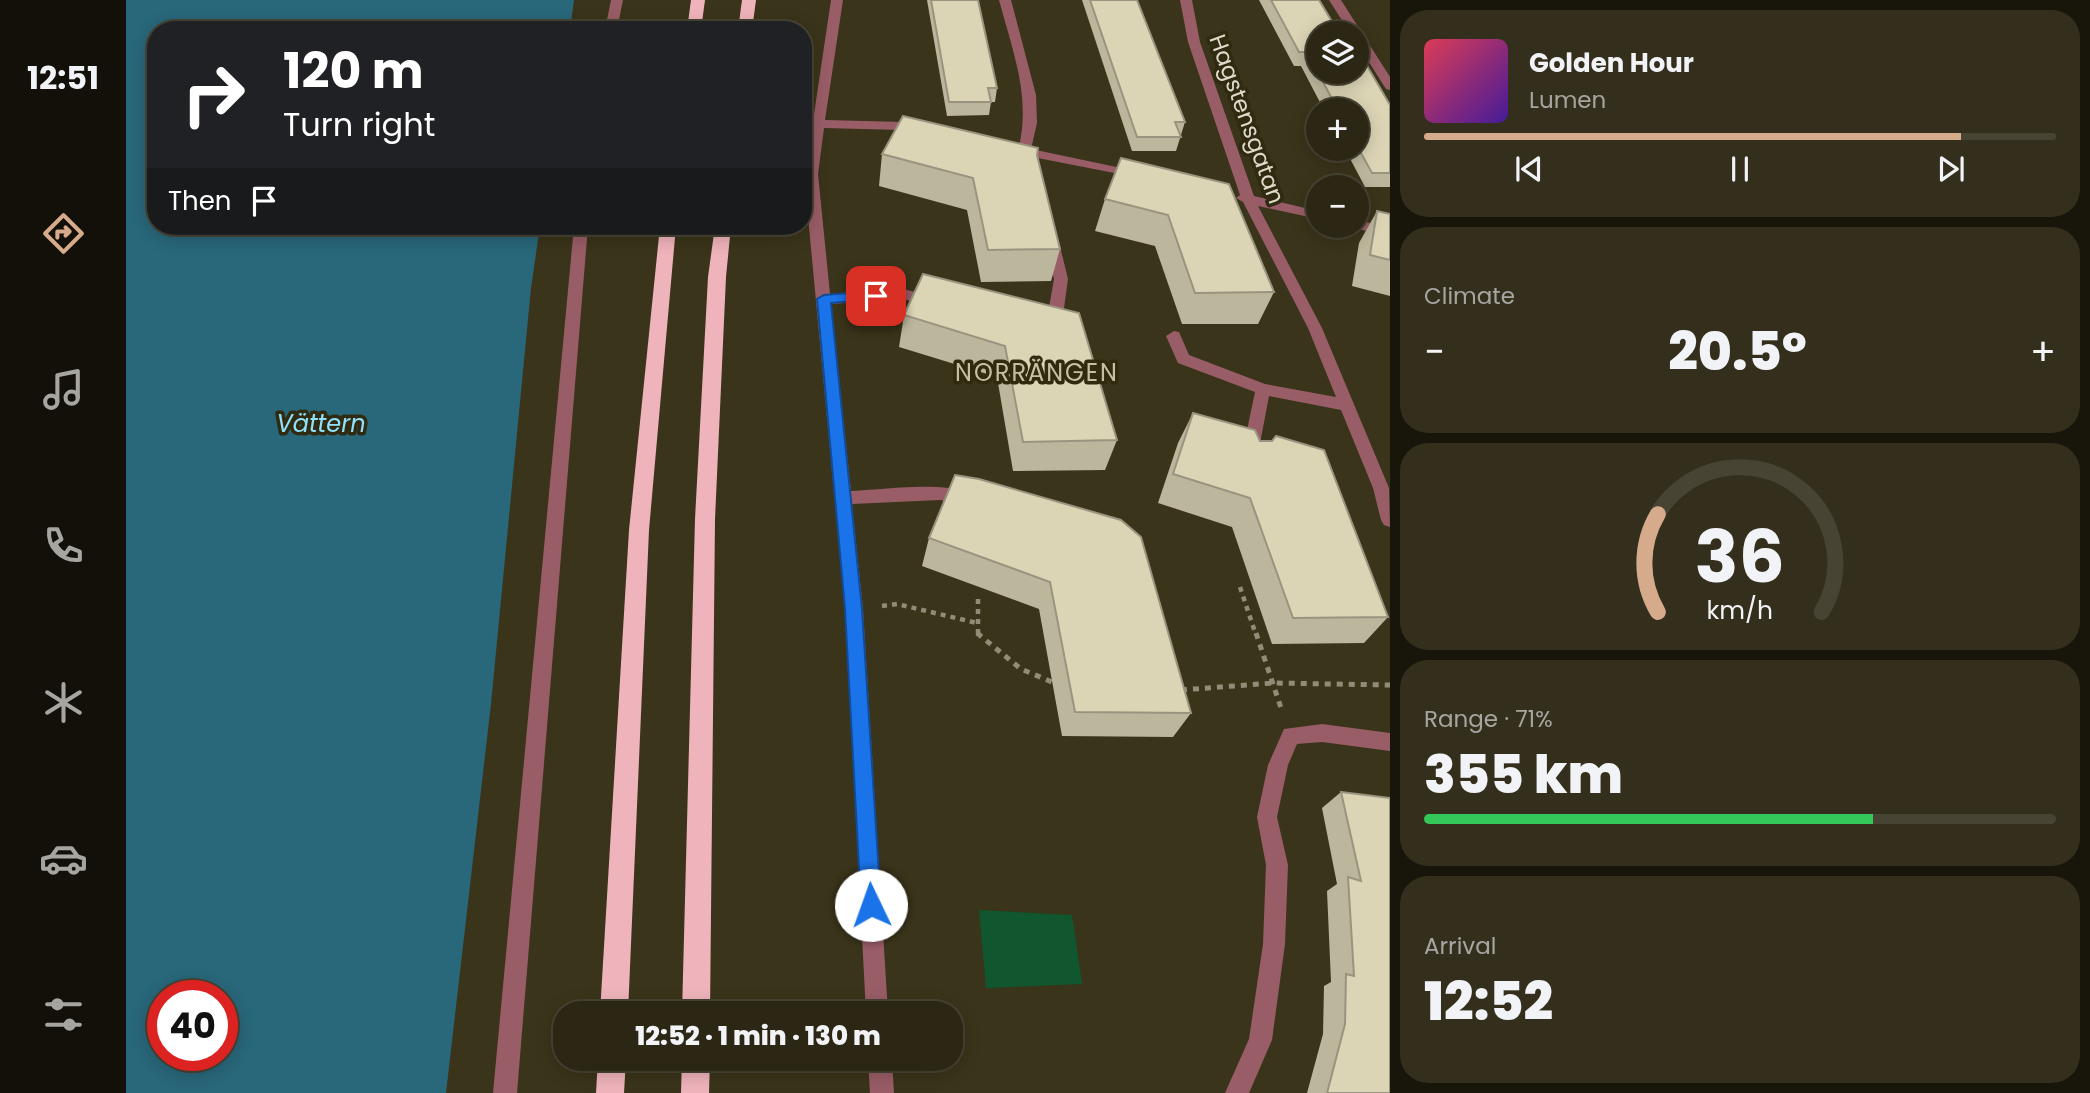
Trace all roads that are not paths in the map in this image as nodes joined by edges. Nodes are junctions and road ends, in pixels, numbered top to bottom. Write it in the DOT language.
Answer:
graph roads {
  1 [pos="617,0"];
  2 [pos="698,0"];
  3 [pos="749,0"];
  4 [pos="837,0"];
  5 [pos="1005,0"];
  6 [pos="1186,0"];
  7 [pos="1335,0"];
  8 [pos="613,21"];
  9 [pos="695,21"];
  10 [pos="746,21"];
  11 [pos="1390,86"];
  12 [pos="816,124"];
  13 [pos="930,132"];
  14 [pos="997,146"];
  15 [pos="1024,152"];
  16 [pos="812,164"];
  17 [pos="1156,180"];
  18 [pos="812,184"];
  19 [pos="1242,198"];
  20 [pos="1306,212"];
  21 [pos="1049,226"];
  22 [pos="1369,228"];
  23 [pos="1390,232"];
  24 [pos="580,235"];
  25 [pos="667,235"];
  26 [pos="722,235"];
  27 [pos="824,299"];
  28 [pos="953,306"];
  29 [pos="1053,331"];
  30 [pos="1174,337"];
  31 [pos="1263,389"];
  32 [pos="1346,405"];
  33 [pos="1248,463"];
  34 [pos="844,498"];
  35 [pos="991,502"];
  36 [pos="1390,520"];
  37 [pos="1390,742"];
  38 [pos="615,1001"];
  39 [pos="696,1001"];
  40 [pos="876,1001"];
  41 [pos="611,1071"];
  42 [pos="696,1071"];
  43 [pos="881,1071"];
  44 [pos="505,1093"];
  45 [pos="610,1093"];
  46 [pos="695,1093"];
  47 [pos="882,1093"];
  48 [pos="1237,1093"];
  1 -- 8 [label="street"];
  2 -- 9 [label="highway"];
  3 -- 10 [label="highway"];
  4 -- 12 [label="street"];
  5 -- 15 [label="street"];
  6 -- 19 [label="street, Hagstensgatan"];
  7 -- 11 [label="street"];
  12 -- 13 [label="street"];
  12 -- 16 [label="street"];
  14 -- 15 [label="street"];
  15 -- 17 [label="street"];
  18 -- 27 [label="street"];
  19 -- 20 [label="street"];
  19 -- 32 [label="street, Hagstensgatan"];
  21 -- 29 [label="street"];
  22 -- 23 [label="street"];
  24 -- 44 [label="street"];
  25 -- 38 [label="highway"];
  26 -- 39 [label="highway"];
  27 -- 28 [label="street"];
  27 -- 34 [label="street"];
  30 -- 31 [label="street"];
  31 -- 32 [label="street"];
  31 -- 33 [label="street"];
  32 -- 36 [label="street, Hagstensgatan"];
  34 -- 35 [label="street"];
  34 -- 40 [label="street"];
  37 -- 48 [label="street"];
  41 -- 45 [label="highway"];
  42 -- 46 [label="highway"];
  43 -- 47 [label="street"];
}
